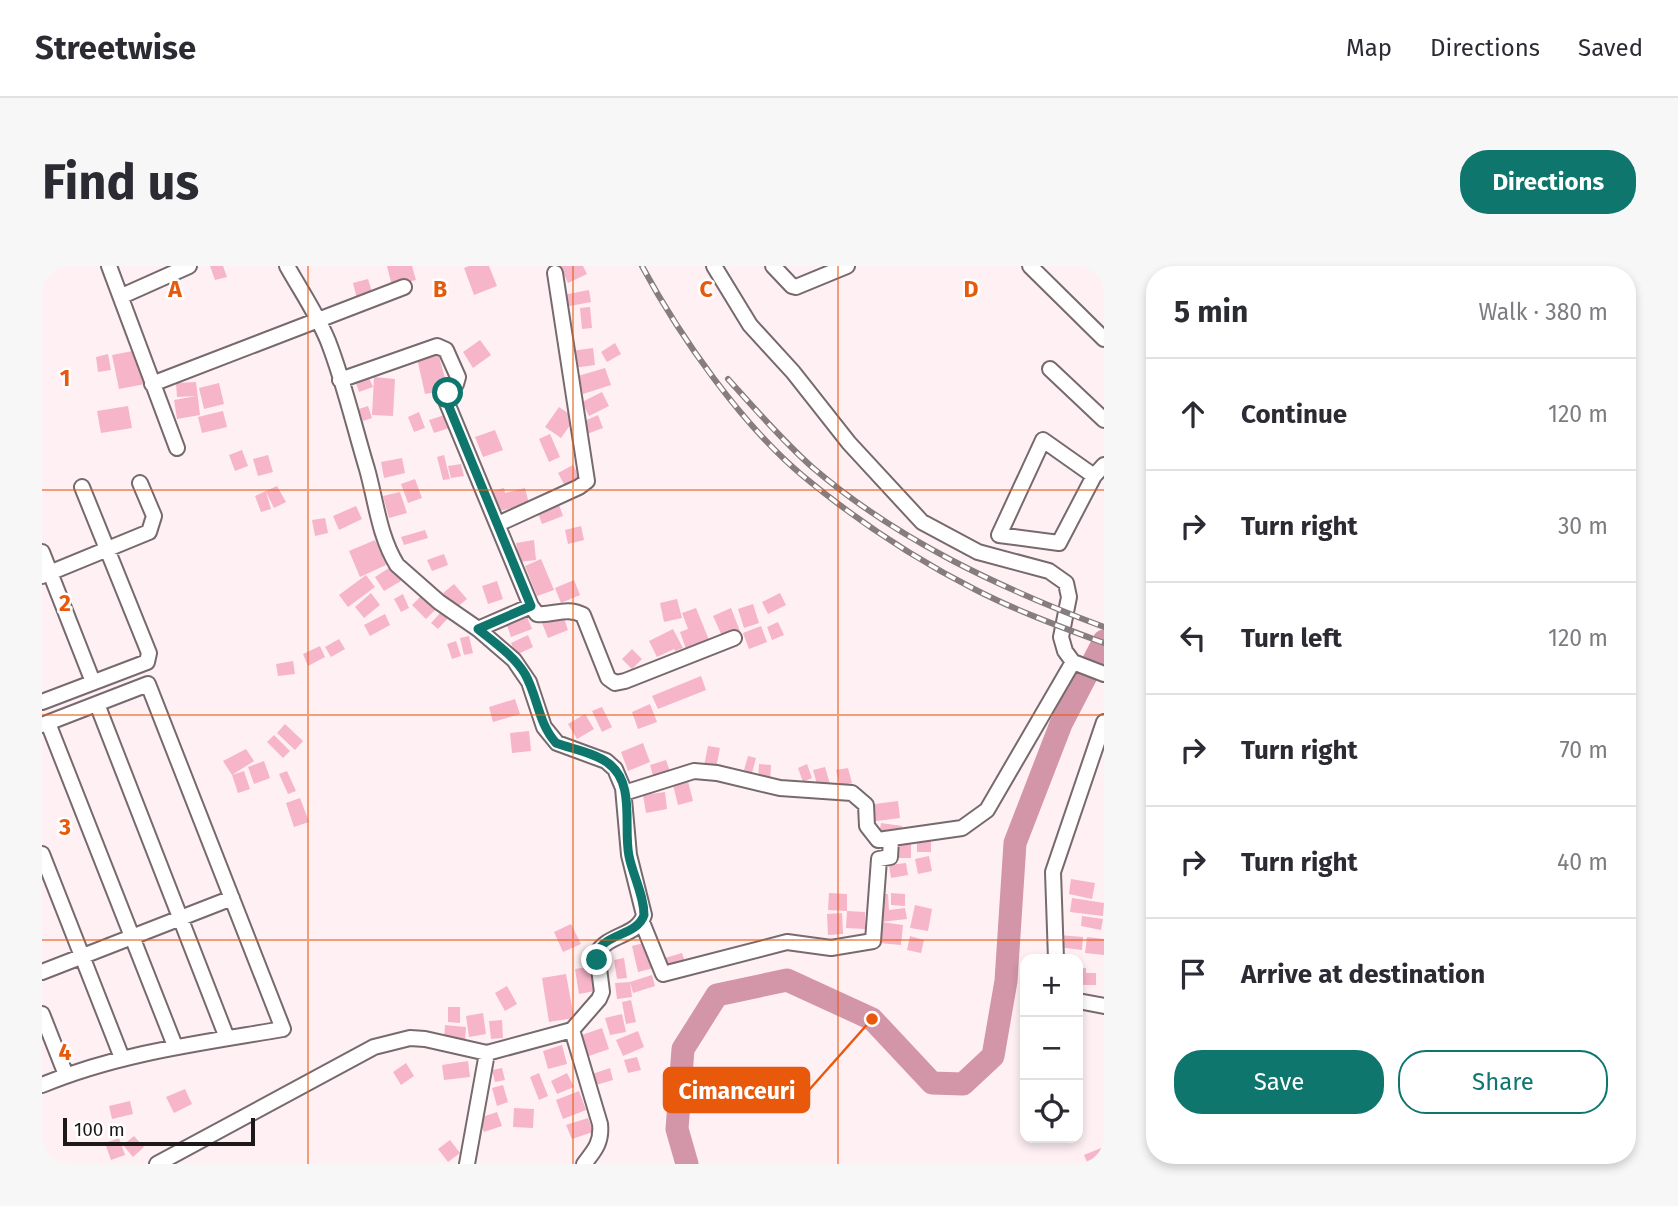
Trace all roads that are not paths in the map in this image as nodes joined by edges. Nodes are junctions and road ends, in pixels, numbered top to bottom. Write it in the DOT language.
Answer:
graph roads {
  1 [pos="109,266"];
  2 [pos="189,266"];
  3 [pos="287,266"];
  4 [pos="715,266"];
  5 [pos="773,266"];
  6 [pos="847,266"];
  7 [pos="1030,266"];
  8 [pos="555,273"];
  9 [pos="404,286"];
  10 [pos="122,296"];
  11 [pos="318,319"];
  12 [pos="1104,339"];
  13 [pos="1050,369"];
  14 [pos="340,380"];
  15 [pos="152,384"];
  16 [pos="1104,420"];
  17 [pos="177,448"];
  18 [pos="1104,465"];
  19 [pos="1094,476"];
  20 [pos="140,483"];
  21 [pos="82,487"];
  22 [pos="498,524"];
  23 [pos="107,549"];
  24 [pos="42,552"];
  25 [pos="46,574"];
  26 [pos="531,606"];
  27 [pos="478,629"];
  28 [pos="734,638"];
  29 [pos="1073,662"];
  30 [pos="1104,674"];
  31 [pos="93,682"];
  32 [pos="42,702"];
  33 [pos="97,704"];
  34 [pos="45,724"];
  35 [pos="1104,724"];
  36 [pos="624,793"];
  37 [pos="891,839"];
  38 [pos="42,854"];
  39 [pos="232,898"];
  40 [pos="180,918"];
  41 [pos="642,922"];
  42 [pos="132,937"];
  43 [pos="1056,954"];
  44 [pos="82,956"];
  45 [pos="42,972"];
  46 [pos="1083,1002"];
  47 [pos="1104,1006"];
  48 [pos="42,1014"];
  49 [pos="572,1030"];
  50 [pos="227,1038"];
  51 [pos="174,1046"];
  52 [pos="487,1053"];
  53 [pos="122,1058"];
  54 [pos="66,1075"];
  55 [pos="42,1085"];
  56 [pos="157,1164"];
  57 [pos="467,1164"];
  58 [pos="584,1164"];
  1 -- 10 [label="street"];
  2 -- 10 [label="street"];
  3 -- 11 [label="street"];
  4 -- 29 [label="street"];
  5 -- 6 [label="street"];
  7 -- 12 [label="street"];
  8 -- 22 [label="street"];
  9 -- 11 [label="street"];
  10 -- 15 [label="street"];
  11 -- 14 [label="street"];
  11 -- 15 [label="street"];
  13 -- 16 [label="street"];
  14 -- 22 [label="street"];
  14 -- 27 [label="street"];
  15 -- 17 [label="street"];
  18 -- 19 [label="street"];
  19 -- 19 [label="street"];
  20 -- 23 [label="street"];
  21 -- 23 [label="street"];
  22 -- 26 [label="street"];
  23 -- 25 [label="street"];
  23 -- 31 [label="street"];
  24 -- 25 [label="street"];
  25 -- 31 [label="street"];
  26 -- 27 [label="street"];
  26 -- 28 [label="street"];
  27 -- 36 [label="street"];
  29 -- 30 [label="street"];
  29 -- 37 [label="street"];
  31 -- 32 [label="street"];
  33 -- 34 [label="street"];
  33 -- 39 [label="street"];
  33 -- 40 [label="street"];
  34 -- 42 [label="street"];
  35 -- 43 [label="street"];
  36 -- 37 [label="street"];
  36 -- 41 [label="street"];
  37 -- 41 [label="street"];
  38 -- 44 [label="street"];
  39 -- 40 [label="street"];
  39 -- 50 [label="street"];
  40 -- 42 [label="street"];
  40 -- 50 [label="street"];
  41 -- 49 [label="street"];
  42 -- 44 [label="street"];
  42 -- 51 [label="street"];
  44 -- 45 [label="street"];
  44 -- 53 [label="street"];
  46 -- 47 [label="street"];
  48 -- 54 [label="street"];
  49 -- 52 [label="street"];
  49 -- 58 [label="street"];
  50 -- 51 [label="street"];
  51 -- 53 [label="street"];
  52 -- 56 [label="street"];
  52 -- 57 [label="street"];
  53 -- 54 [label="street"];
  54 -- 55 [label="street"];
}
